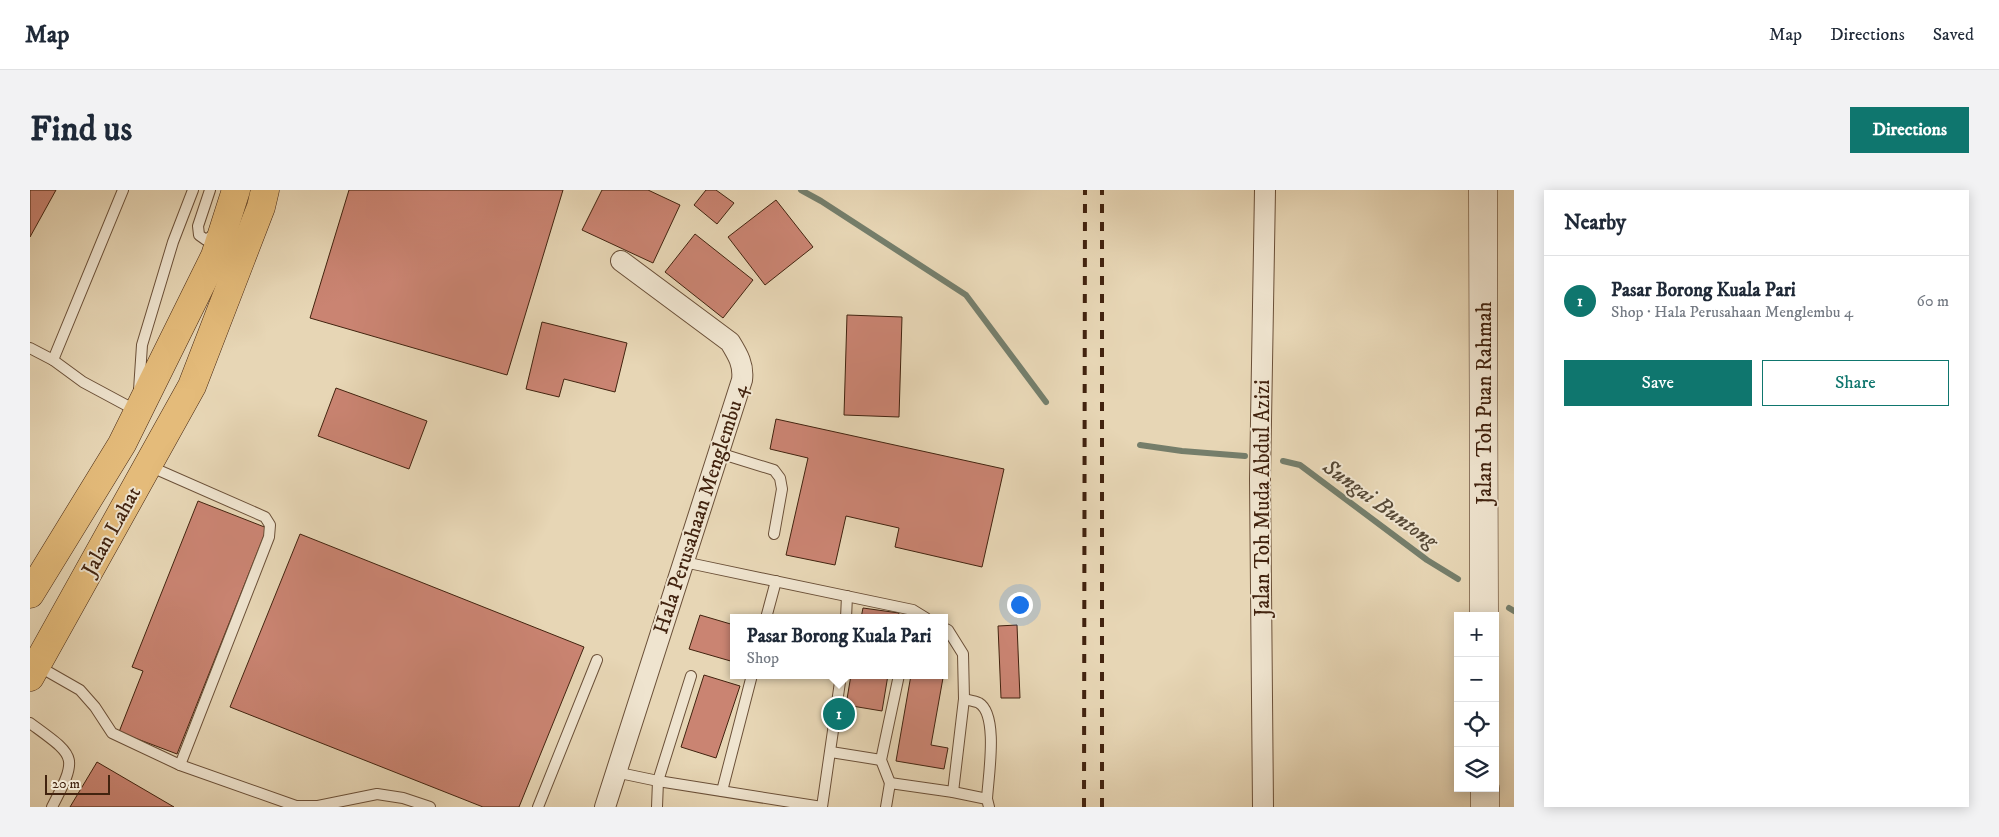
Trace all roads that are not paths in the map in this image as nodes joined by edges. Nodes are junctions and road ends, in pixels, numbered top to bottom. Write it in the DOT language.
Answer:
graph roads {
  1 [pos="123,190"];
  2 [pos="193,190"];
  3 [pos="210,190"];
  4 [pos="236,190"];
  5 [pos="265,190"];
  6 [pos="1265,190"];
  7 [pos="1483,190"];
  8 [pos="225,223"];
  9 [pos="622,261"];
  10 [pos="30,348"];
  11 [pos="53,360"];
  12 [pos="138,412"];
  13 [pos="719,453"];
  14 [pos="148,466"];
  15 [pos="774,534"];
  16 [pos="684,562"];
  17 [pos="776,581"];
  18 [pos="30,594"];
  19 [pos="847,596"];
  20 [pos="1484,612"];
  21 [pos="767,614"];
  22 [pos="846,614"];
  23 [pos="912,614"];
  24 [pos="948,630"];
  25 [pos="597,660"];
  26 [pos="34,671"];
  27 [pos="690,676"];
  28 [pos="751,679"];
  29 [pos="840,679"];
  30 [pos="898,679"];
  31 [pos="964,699"];
  32 [pos="30,724"];
  33 [pos="831,752"];
  34 [pos="881,760"];
  35 [pos="180,766"];
  36 [pos="615,772"];
  37 [pos="658,780"];
  38 [pos="890,782"];
  39 [pos="722,790"];
  40 [pos="953,792"];
  41 [pos="1485,792"];
  42 [pos="988,803"];
  43 [pos="52,807"];
  44 [pos="430,807"];
  45 [pos="538,807"];
  46 [pos="605,807"];
  47 [pos="657,807"];
  48 [pos="822,807"];
  49 [pos="886,807"];
  50 [pos="1263,807"];
  51 [pos="1485,807"];
  1 -- 11 [label="lane"];
  2 -- 12 [label="lane"];
  3 -- 8 [label="lane"];
  4 -- 8 [label="main road"];
  5 -- 14 [label="main road, Jalan Lahat"];
  6 -- 50 [label="street, Jalan Toh Muda Abdul Azizi"];
  7 -- 20 [label="street, Jalan Toh Puan Rahmah"];
  8 -- 12 [label="main road"];
  9 -- 13 [label="street, Hala Perusahaan Menglembu 4"];
  10 -- 11 [label="lane"];
  11 -- 12 [label="lane"];
  12 -- 18 [label="main road"];
  13 -- 15 [label="lane"];
  13 -- 16 [label="street, Hala Perusahaan Menglembu 4"];
  14 -- 26 [label="main road, Jalan Lahat"];
  14 -- 35 [label="lane"];
  16 -- 17 [label="lane"];
  16 -- 36 [label="street, Hala Perusahaan Menglembu 4"];
  17 -- 19 [label="lane"];
  17 -- 21 [label="lane"];
  19 -- 22 [label="lane"];
  19 -- 23 [label="lane"];
  24 -- 31 [label="lane"];
  25 -- 45 [label="lane"];
  26 -- 35 [label="lane"];
  27 -- 37 [label="lane"];
  28 -- 39 [label="lane"];
  29 -- 33 [label="lane"];
  30 -- 34 [label="lane"];
  31 -- 40 [label="lane"];
  31 -- 42 [label="lane"];
  32 -- 43 [label="lane"];
  33 -- 34 [label="lane"];
  33 -- 48 [label="lane"];
  34 -- 38 [label="lane"];
  35 -- 44 [label="lane"];
  36 -- 37 [label="lane"];
  36 -- 46 [label="street, Hala Perusahaan Menglembu 4"];
  37 -- 39 [label="lane"];
  37 -- 47 [label="lane"];
  38 -- 40 [label="lane"];
  38 -- 49 [label="lane"];
  39 -- 48 [label="lane"];
  40 -- 42 [label="lane"];
  41 -- 51 [label="street"];
}
